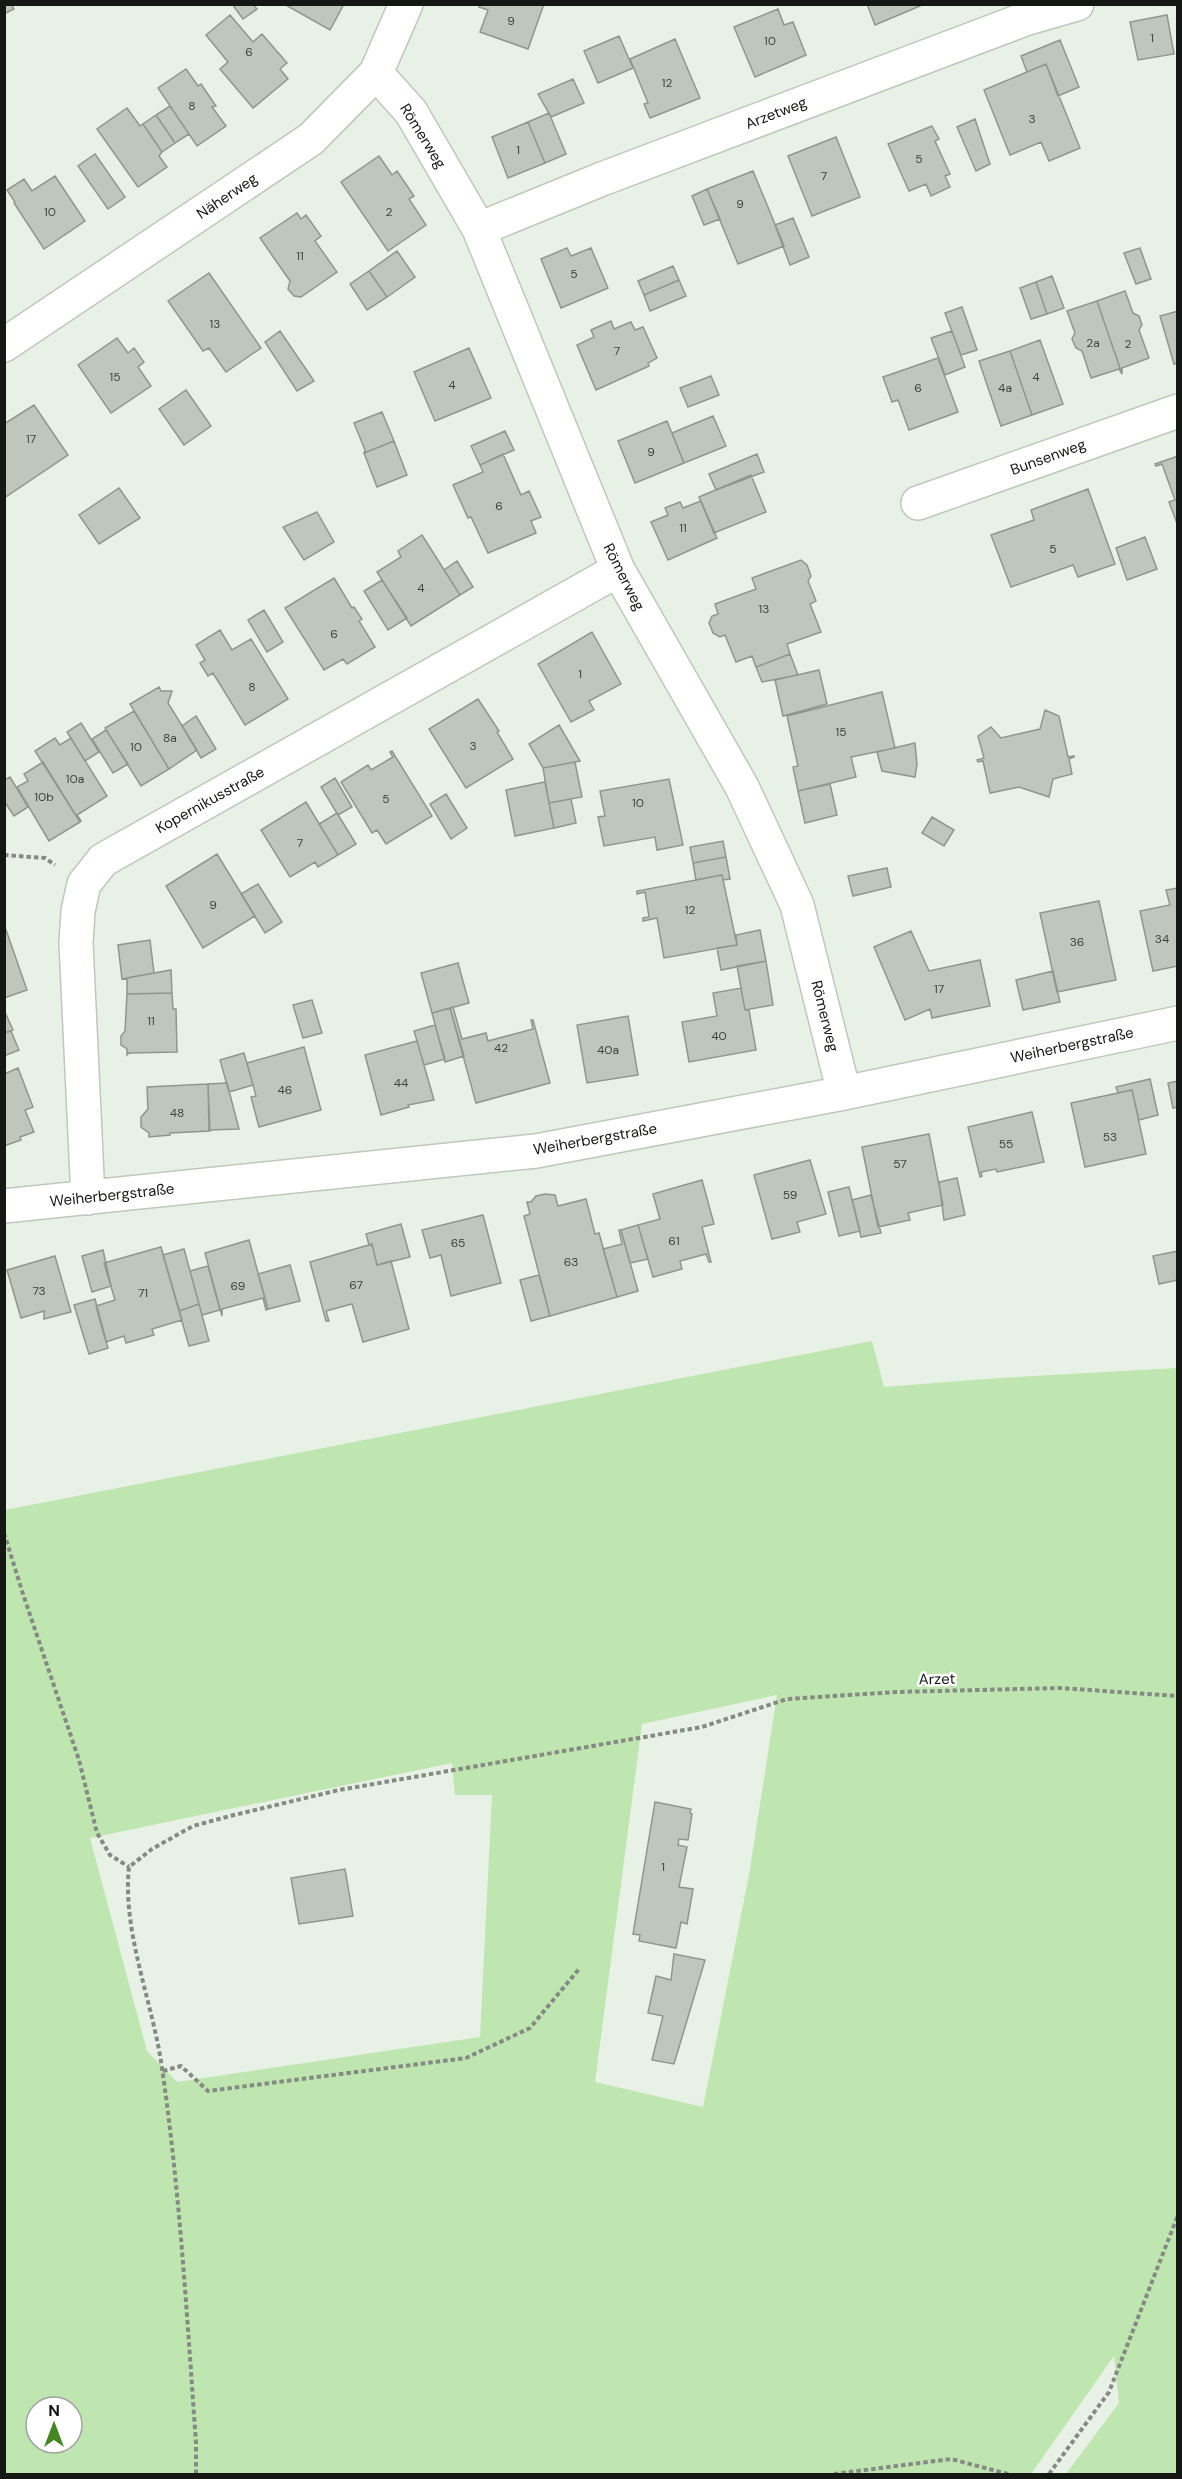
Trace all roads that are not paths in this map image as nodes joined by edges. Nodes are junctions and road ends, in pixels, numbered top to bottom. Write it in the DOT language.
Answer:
graph roads {
  1 [pos="406,4"];
  2 [pos="1077,4"];
  3 [pos="376,73"];
  4 [pos="478,229"];
  5 [pos="4,345"];
  6 [pos="1178,411"];
  7 [pos="918,503"];
  8 [pos="618,570"];
  9 [pos="1178,1023"];
  10 [pos="844,1093"];
  11 [pos="87,1198"];
  12 [pos="4,1206"];
  1 -- 3 [label="street, Näherweg"];
  2 -- 4 [label="street, Arzetweg"];
  3 -- 4 [label="street, Römerweg"];
  3 -- 5 [label="street, Näherweg"];
  4 -- 8 [label="street, Römerweg"];
  6 -- 7 [label="street, Bunsenweg"];
  8 -- 10 [label="street, Römerweg"];
  8 -- 11 [label="street, Kopernikusstraße"];
  9 -- 10 [label="street, Weiherbergstraße"];
  10 -- 11 [label="street, Weiherbergstraße"];
  11 -- 12 [label="street, Weiherbergstraße"];
}
